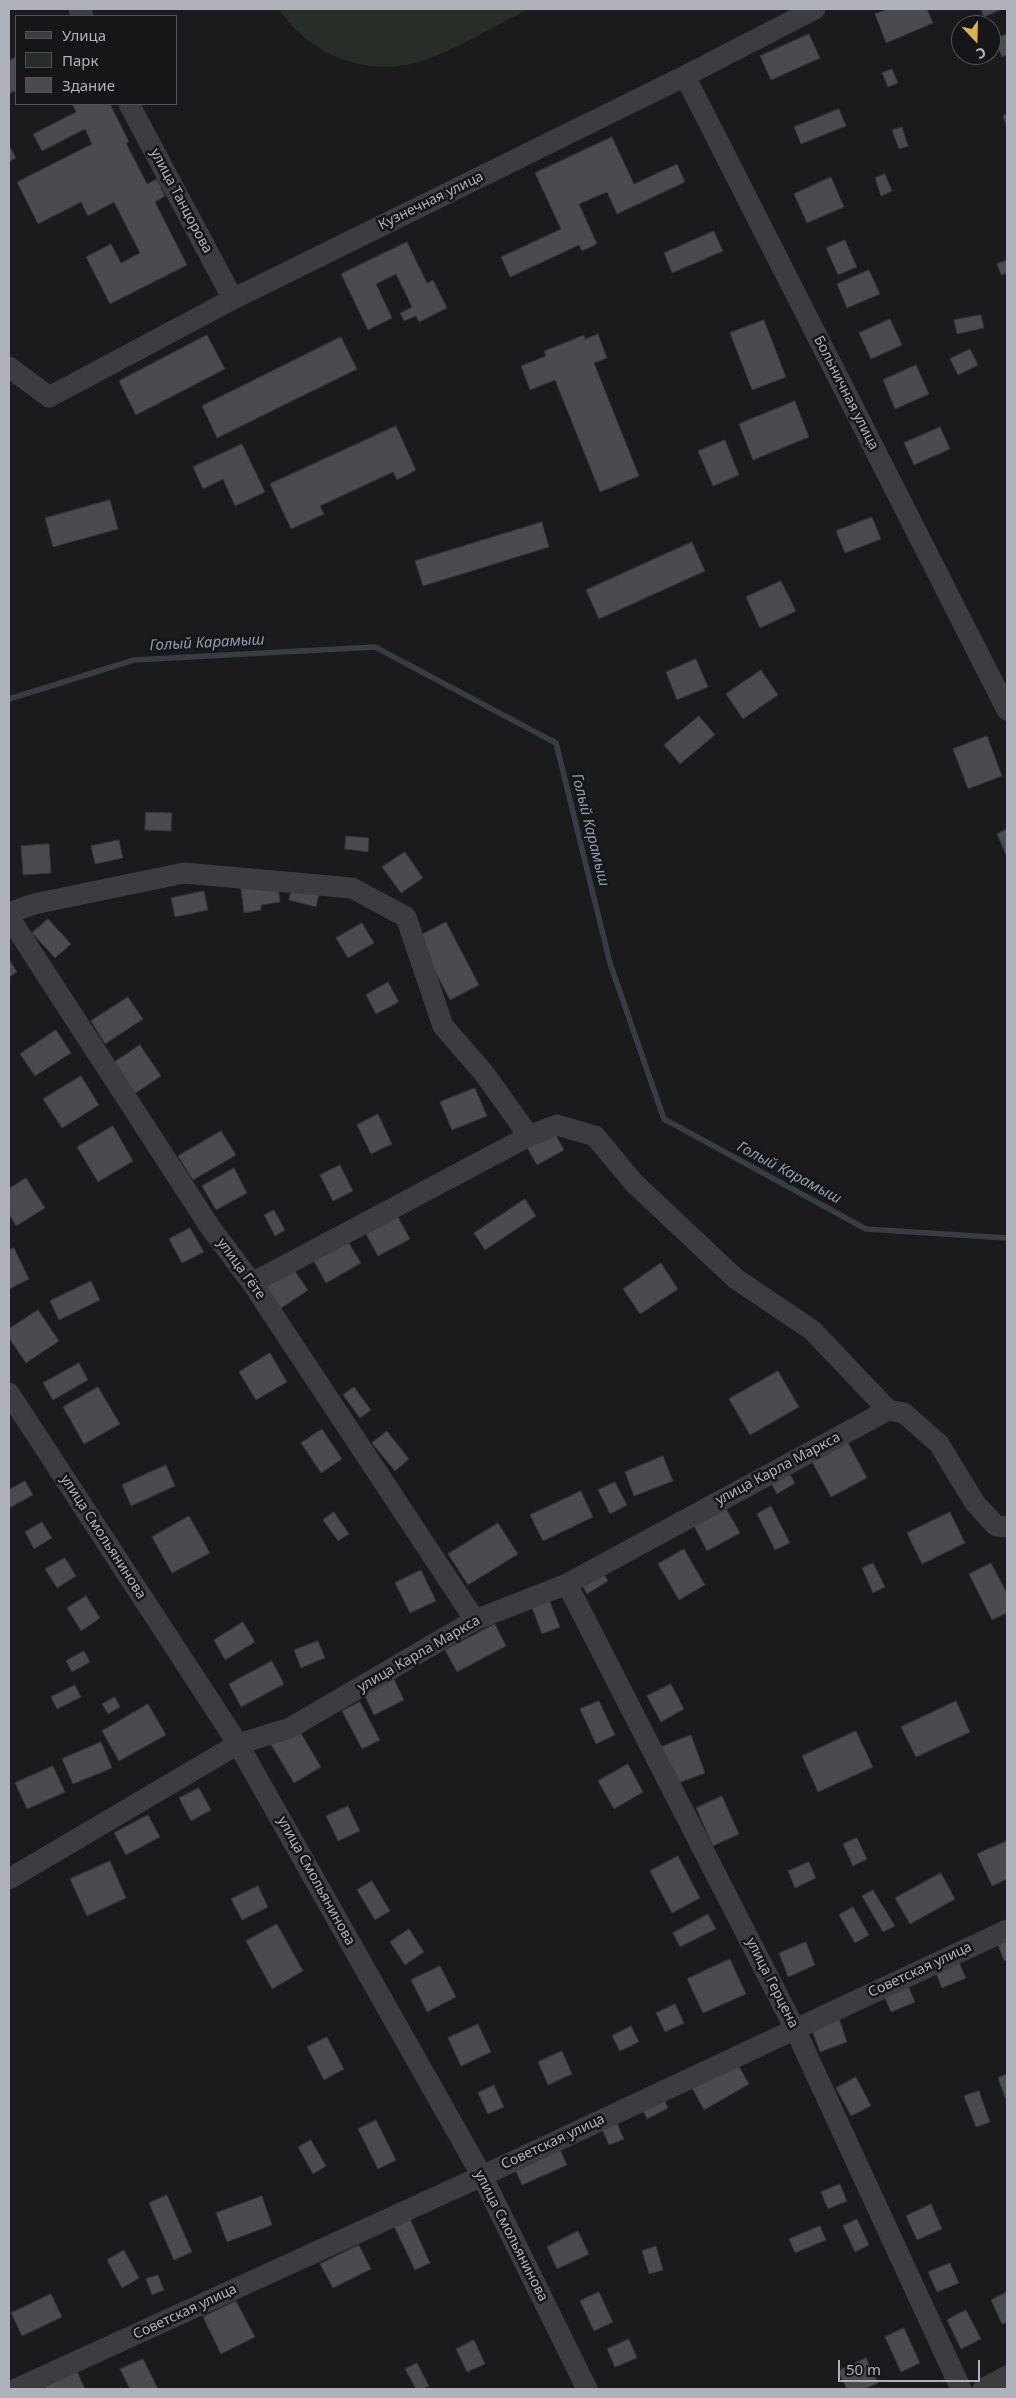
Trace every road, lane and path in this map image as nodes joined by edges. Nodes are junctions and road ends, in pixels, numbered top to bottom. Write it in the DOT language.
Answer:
graph roads {
  1 [pos="815,9"];
  2 [pos="685,76"];
  3 [pos="130,105"];
  4 [pos="233,299"];
  5 [pos="9,367"];
  6 [pos="1007,710"];
  7 [pos="9,915"];
  8 [pos="529,1136"];
  9 [pos="252,1283"];
  10 [pos="9,1393"];
  11 [pos="888,1410"];
  12 [pos="1007,1527"];
  13 [pos="566,1584"];
  14 [pos="475,1620"];
  15 [pos="238,1744"];
  16 [pos="9,1879"];
  17 [pos="1007,1930"];
  18 [pos="795,2029"];
  19 [pos="482,2176"];
  20 [pos="1007,2376"];
  21 [pos="16,2389"];
  22 [pos="587,2389"];
  23 [pos="961,2389"];
  24 [pos="983,2389"];
  1 -- 2 [label="street, Кузнечная улица"];
  2 -- 4 [label="street, Кузнечная улица"];
  2 -- 6 [label="street, Больничная улица"];
  3 -- 4 [label="street, улица Танцорова"];
  4 -- 5 [label="street, Кузнечная улица"];
  7 -- 8 [label="street"];
  7 -- 9 [label="street, улица Гёте"];
  8 -- 9 [label="street"];
  8 -- 11 [label="street"];
  9 -- 14 [label="street, улица Гёте"];
  10 -- 15 [label="street, улица Смольянинова"];
  11 -- 12 [label="street"];
  11 -- 13 [label="street, улица Карла Маркса"];
  13 -- 14 [label="street, улица Карла Маркса"];
  13 -- 18 [label="street, улица Герцена"];
  14 -- 15 [label="street, улица Карла Маркса"];
  15 -- 16 [label="street, улица Карла Маркса"];
  15 -- 19 [label="street, улица Смольянинова"];
  17 -- 18 [label="street, Советская улица"];
  18 -- 19 [label="street, Советская улица"];
  18 -- 23 [label="street, улица Герцена"];
  19 -- 21 [label="street, Советская улица"];
  19 -- 22 [label="street, улица Смольянинова"];
  20 -- 24 [label="street"];
}
